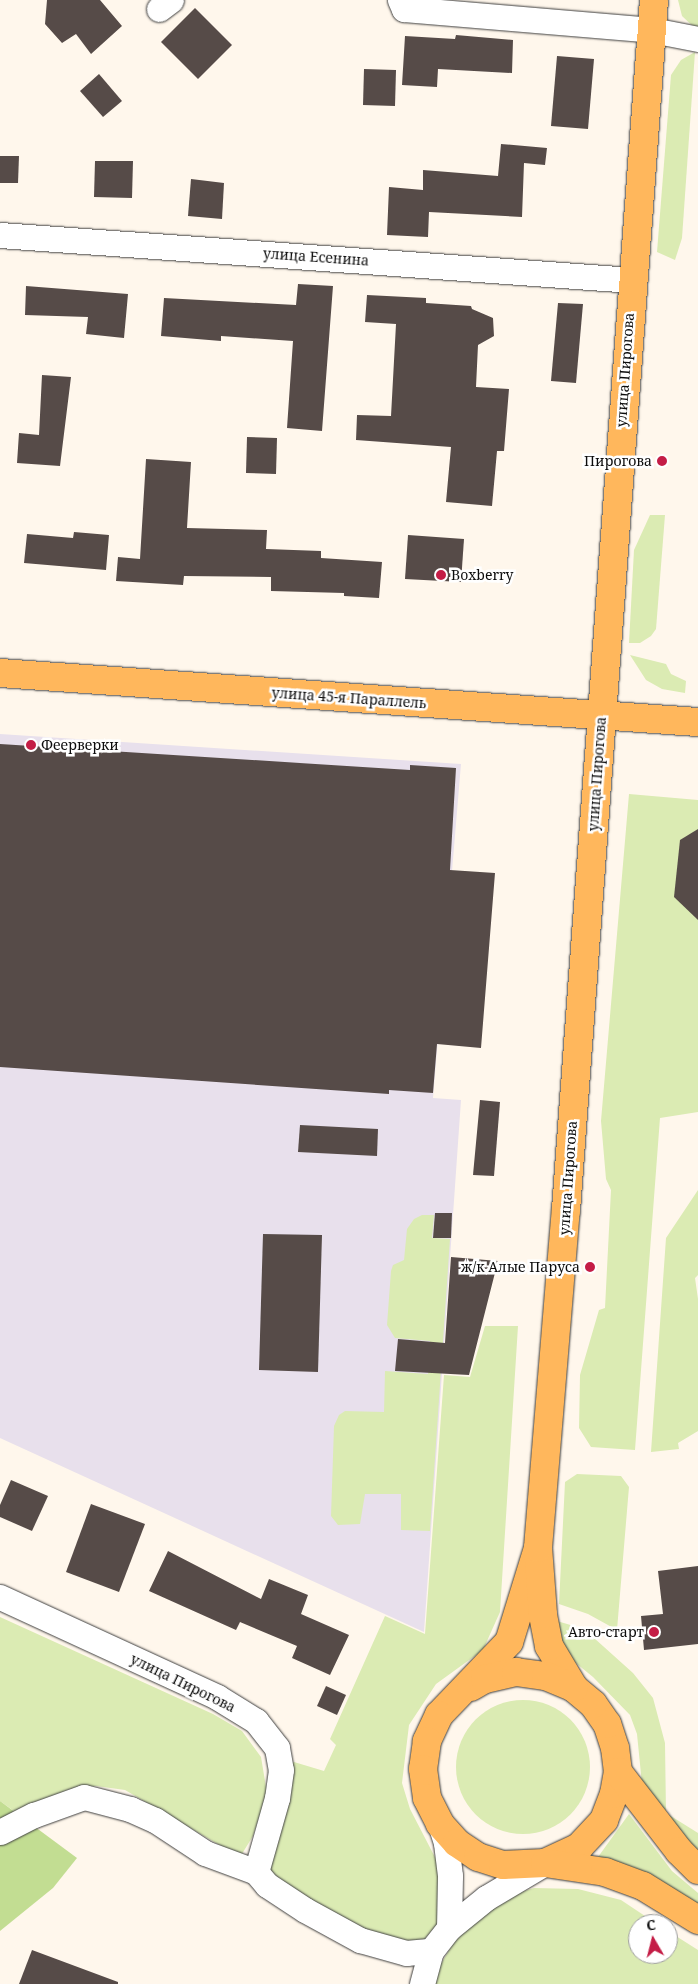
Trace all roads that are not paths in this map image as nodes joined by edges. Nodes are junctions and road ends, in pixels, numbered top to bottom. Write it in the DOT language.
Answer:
graph roads {
  1 [pos="400,0"];
  2 [pos="654,0"];
  3 [pos="652,30"];
  4 [pos="698,39"];
  5 [pos="0,235"];
  6 [pos="632,280"];
  7 [pos="0,672"];
  8 [pos="602,715"];
  9 [pos="698,722"];
  10 [pos="538,1548"];
  11 [pos="0,1597"];
  12 [pos="574,1688"];
  13 [pos="459,1694"];
  14 [pos="618,1772"];
  15 [pos="440,1824"];
  16 [pos="0,1832"];
  17 [pos="545,1863"];
  18 [pos="698,1870"];
  19 [pos="256,1872"];
  20 [pos="698,1920"];
  21 [pos="449,1928"];
  22 [pos="431,1951"];
  23 [pos="422,1984"];
  1 -- 3 [label="street"];
  2 -- 3 [label="main road, улица Пирогова"];
  3 -- 4 [label="street"];
  3 -- 6 [label="main road, улица Пирогова"];
  5 -- 6 [label="street, улица Есенина"];
  6 -- 8 [label="main road, улица Пирогова"];
  7 -- 8 [label="main road, улица 45-я Параллель"];
  8 -- 9 [label="main road, улица 45-я Параллель"];
  8 -- 10 [label="main road, улица Пирогова"];
  10 -- 12 [label="main road, улица Пирогова"];
  10 -- 13 [label="main road, улица Пирогова"];
  11 -- 19 [label="street, улица Пирогова"];
  12 -- 13 [label="main road, улица Пирогова"];
  12 -- 14 [label="main road, улица Пирогова"];
  13 -- 15 [label="main road, улица Пирогова"];
  14 -- 17 [label="main road, улица Пирогова"];
  14 -- 18 [label="main road"];
  15 -- 17 [label="main road, улица Пирогова"];
  15 -- 21 [label="street"];
  16 -- 19 [label="street"];
  17 -- 20 [label="main road, улица Пирогова"];
  17 -- 21 [label="street"];
  19 -- 22 [label="street"];
  21 -- 22 [label="street"];
  22 -- 23 [label="street"];
}
